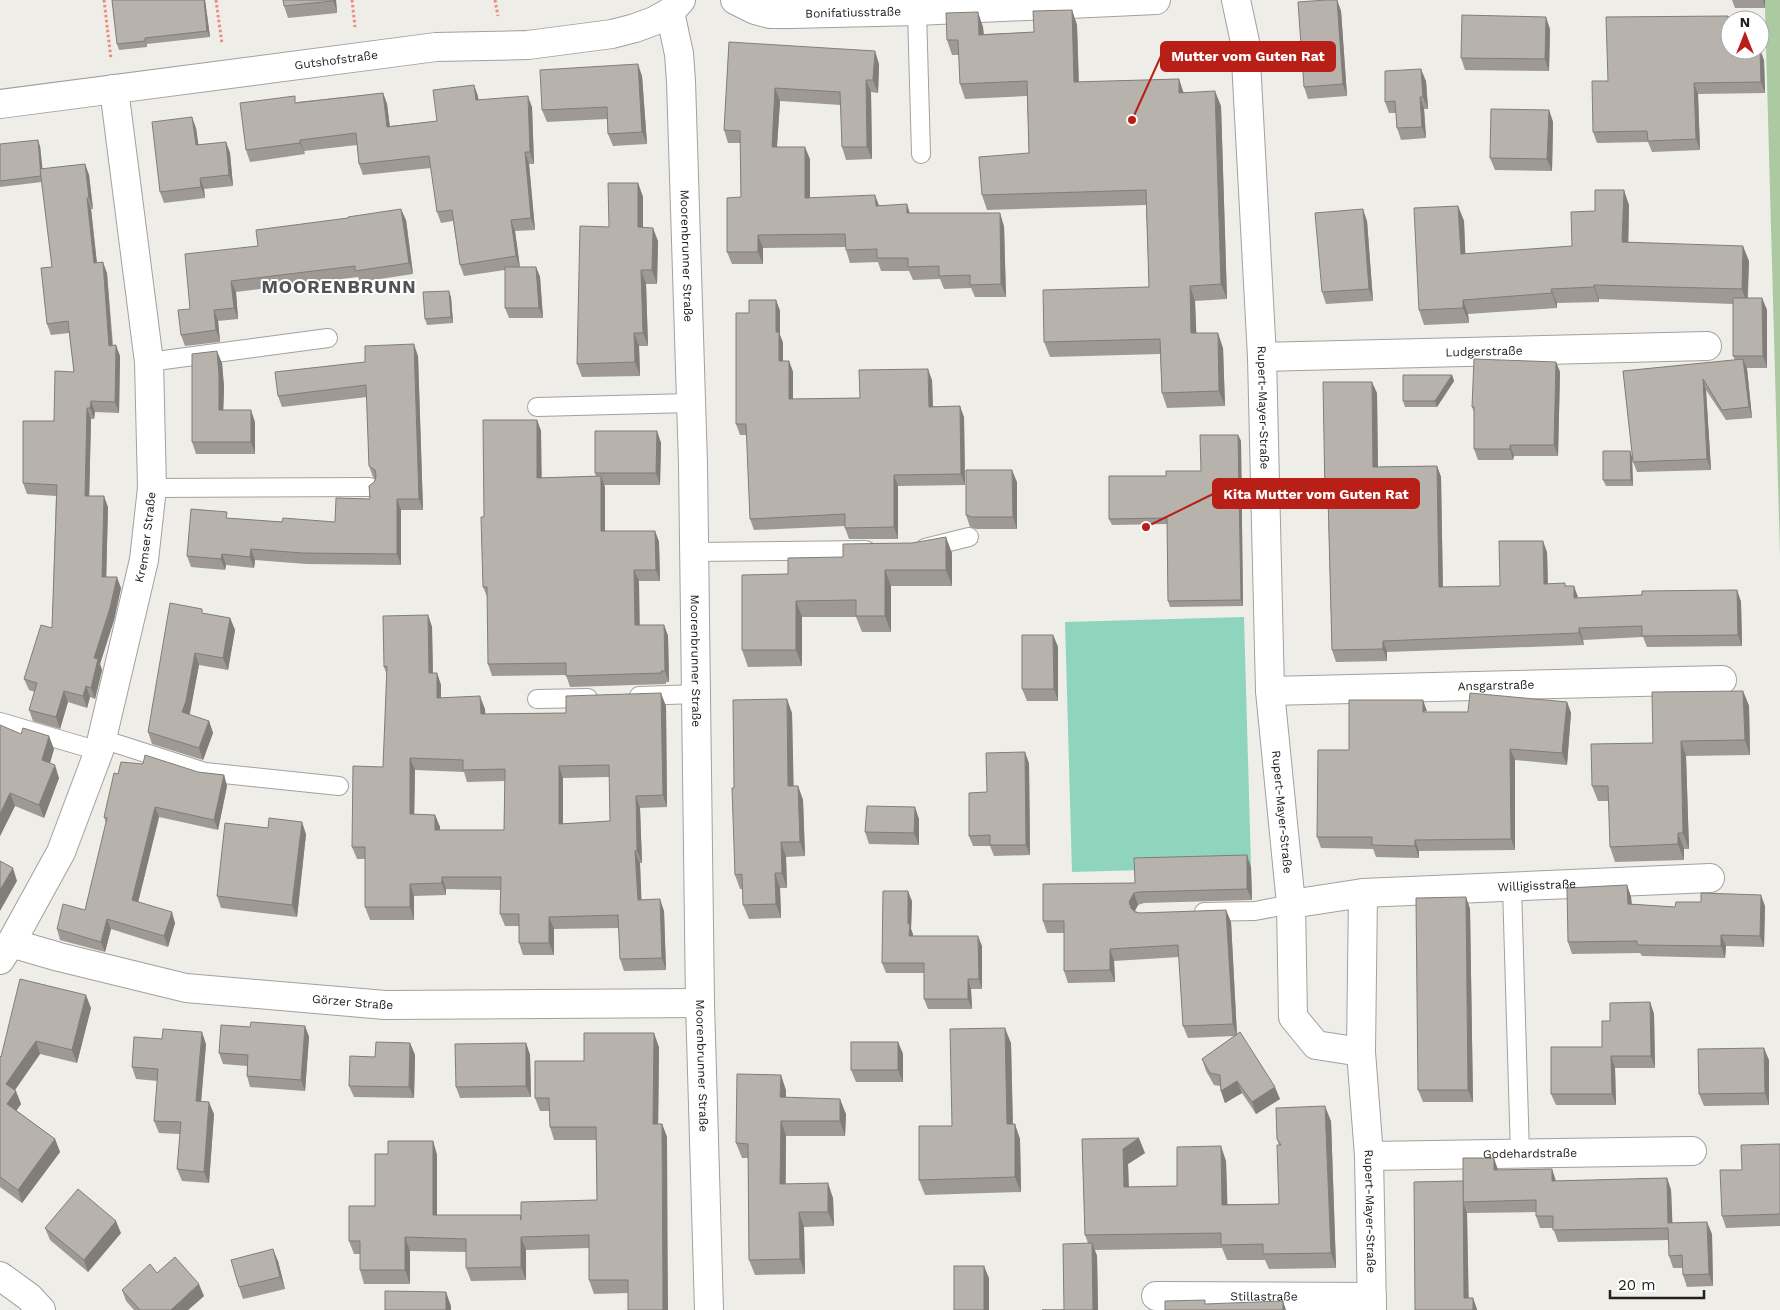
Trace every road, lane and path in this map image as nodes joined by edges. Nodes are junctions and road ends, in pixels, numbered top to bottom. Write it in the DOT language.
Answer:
graph roads {
  1 [pos="104,0"];
  2 [pos="216,0"];
  3 [pos="734,0"];
  4 [pos="1156,0"];
  5 [pos="1236,0"];
  6 [pos="676,6"];
  7 [pos="917,11"];
  8 [pos="226,74"];
  9 [pos="114,89"];
  10 [pos="0,104"];
  11 [pos="921,154"];
  12 [pos="328,338"];
  13 [pos="1707,346"];
  14 [pos="1262,357"];
  15 [pos="149,362"];
  16 [pos="690,403"];
  17 [pos="537,406"];
  18 [pos="370,487"];
  19 [pos="152,488"];
  20 [pos="969,537"];
  21 [pos="908,549"];
  22 [pos="878,550"];
  23 [pos="694,552"];
  24 [pos="1722,680"];
  25 [pos="1270,691"];
  26 [pos="696,694"];
  27 [pos="626,696"];
  28 [pos="607,697"];
  29 [pos="537,699"];
  30 [pos="0,722"];
  31 [pos="101,745"];
  32 [pos="339,786"];
  33 [pos="1710,878"];
  34 [pos="1512,886"];
  35 [pos="1363,893"];
  36 [pos="1291,904"];
  37 [pos="1190,913"];
  38 [pos="3,955"];
  39 [pos="700,1003"];
  40 [pos="1362,1052"];
  41 [pos="1692,1152"];
  42 [pos="1520,1154"];
  43 [pos="1369,1156"];
  44 [pos="0,1276"];
  45 [pos="1156,1296"];
  46 [pos="1372,1303"];
  47 [pos="41,1310"];
  48 [pos="709,1310"];
  1 -- 9 [label="path"];
  2 -- 8 [label="path"];
  3 -- 7 [label="street, Bonifatiusstraße"];
  4 -- 7 [label="street, Bonifatiusstraße"];
  5 -- 14 [label="street, Rupert-Mayer-Straße"];
  6 -- 8 [label="street, Gutshofstraße"];
  6 -- 16 [label="street, Moorenbrunner Straße"];
  7 -- 11 [label="lane"];
  8 -- 9 [label="street, Gutshofstraße"];
  9 -- 10 [label="street, Gutshofstraße"];
  9 -- 15 [label="street, Kremser Straße"];
  12 -- 15 [label="lane"];
  13 -- 14 [label="street, Ludgerstraße"];
  14 -- 25 [label="street, Rupert-Mayer-Straße"];
  15 -- 19 [label="street, Kremser Straße"];
  16 -- 17 [label="lane"];
  16 -- 23 [label="street, Moorenbrunner Straße"];
  18 -- 19 [label="lane"];
  19 -- 31 [label="street, Kremser Straße"];
  20 -- 21 [label="lane"];
  22 -- 23 [label="lane"];
  23 -- 26 [label="street, Moorenbrunner Straße"];
  24 -- 25 [label="street, Ansgarstraße"];
  25 -- 36 [label="street, Rupert-Mayer-Straße"];
  26 -- 27 [label="lane"];
  26 -- 39 [label="street, Moorenbrunner Straße"];
  28 -- 29 [label="lane"];
  30 -- 31 [label="lane"];
  31 -- 32 [label="lane"];
  31 -- 38 [label="street, Kremser Straße"];
  33 -- 34 [label="street, Willigisstraße"];
  34 -- 35 [label="street, Willigisstraße"];
  34 -- 42 [label="lane"];
  35 -- 36 [label="street"];
  35 -- 40 [label="street, Rupert-Mayer-Straße"];
  36 -- 37 [label="lane"];
  36 -- 40 [label="street, Rupert-Mayer-Straße"];
  38 -- 39 [label="street, Görzer Straße"];
  39 -- 48 [label="street, Moorenbrunner Straße"];
  40 -- 43 [label="street, Rupert-Mayer-Straße"];
  41 -- 42 [label="street, Godehardstraße"];
  42 -- 43 [label="street, Godehardstraße"];
  43 -- 46 [label="street, Rupert-Mayer-Straße"];
  44 -- 47 [label="street"];
  45 -- 46 [label="street, Stillastraße"];
}
